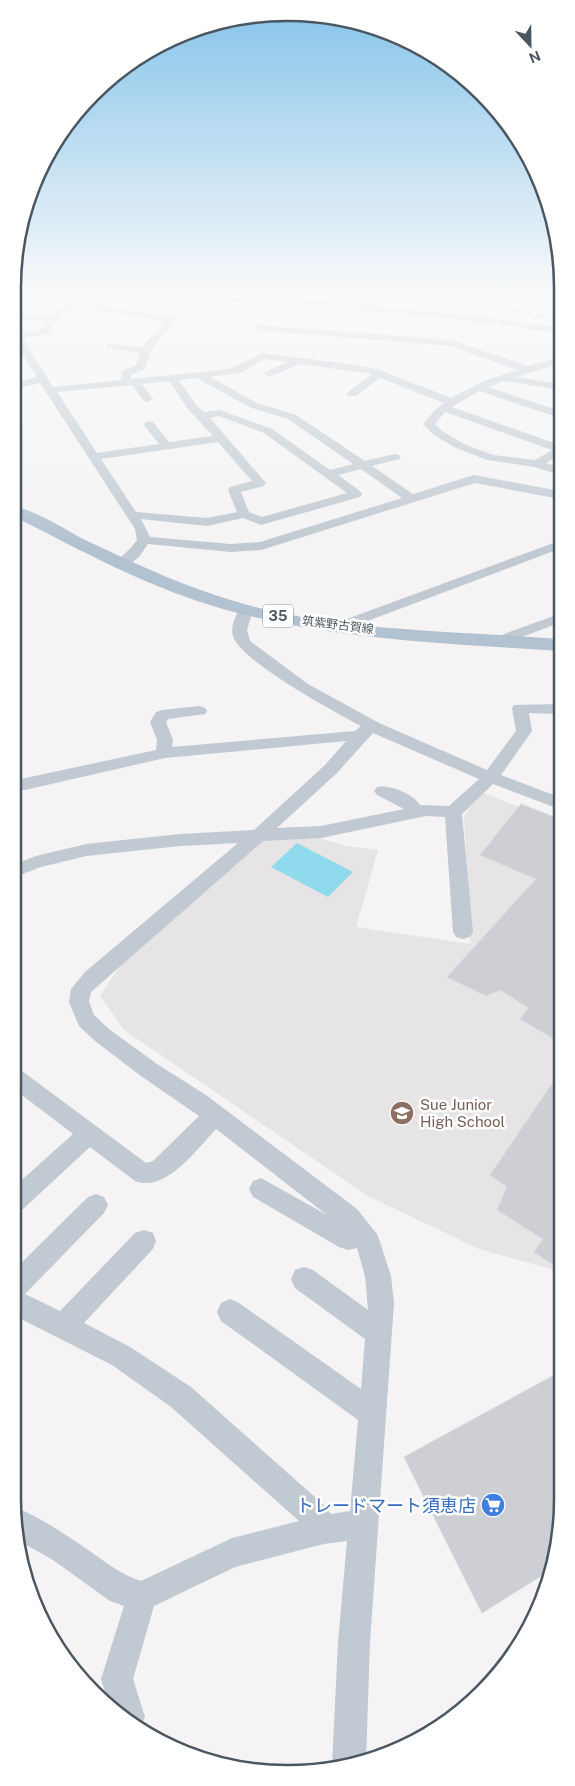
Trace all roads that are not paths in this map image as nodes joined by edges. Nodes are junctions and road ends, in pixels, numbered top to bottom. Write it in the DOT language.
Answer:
graph roads {
  1 [pos="128,378"];
  2 [pos="168,378"];
  3 [pos="172,378"];
  4 [pos="204,378"];
  5 [pos="373,378"];
  6 [pos="391,378"];
  7 [pos="505,378"];
  8 [pos="507,378"];
  9 [pos="43,379"];
  10 [pos="130,382"];
  11 [pos="21,384"];
  12 [pos="554,386"];
  13 [pos="479,388"];
  14 [pos="50,390"];
  15 [pos="352,394"];
  16 [pos="148,398"];
  17 [pos="448,405"];
  18 [pos="554,413"];
  19 [pos="202,416"];
  20 [pos="149,424"];
  21 [pos="221,438"];
  22 [pos="166,446"];
  23 [pos="554,448"];
  24 [pos="554,454"];
  25 [pos="94,457"];
  26 [pos="394,457"];
  27 [pos="538,464"];
  28 [pos="363,465"];
  29 [pos="554,470"];
  30 [pos="329,474"];
  31 [pos="554,494"];
  32 [pos="412,499"];
  33 [pos="21,514"];
  34 [pos="244,514"];
  35 [pos="137,515"];
  36 [pos="144,540"];
  37 [pos="554,547"];
  38 [pos="122,564"];
  39 [pos="246,610"];
  40 [pos="554,620"];
  41 [pos="341,626"];
  42 [pos="501,640"];
  43 [pos="554,645"];
  44 [pos="554,708"];
  45 [pos="199,711"];
  46 [pos="365,731"];
  47 [pos="166,753"];
  48 [pos="490,778"];
  49 [pos="21,784"];
  50 [pos="382,791"];
  51 [pos="554,801"];
  52 [pos="415,812"];
  53 [pos="453,812"];
  54 [pos="260,834"];
  55 [pos="21,868"];
  56 [pos="463,932"];
  57 [pos="21,1082"];
  58 [pos="215,1115"];
  59 [pos="89,1134"];
  60 [pos="260,1189"];
  61 [pos="21,1196"];
  62 [pos="328,1203"];
  63 [pos="96,1205"];
  64 [pos="363,1235"];
  65 [pos="144,1242"];
  66 [pos="304,1279"];
  67 [pos="21,1281"];
  68 [pos="21,1306"];
  69 [pos="230,1312"];
  70 [pos="63,1327"];
  71 [pos="378,1333"];
  72 [pos="371,1413"];
  73 [pos="363,1524"];
  74 [pos="23,1527"];
  75 [pos="324,1529"];
  76 [pos="142,1596"];
  77 [pos="127,1712"];
  78 [pos="349,1758"];
  1 -- 10 [label="street"];
  2 -- 10 [label="street"];
  3 -- 19 [label="street"];
  4 -- 28 [label="street"];
  5 -- 15 [label="street"];
  6 -- 17 [label="street"];
  7 -- 13 [label="street"];
  8 -- 12 [label="street"];
  9 -- 11 [label="street"];
  9 -- 14 [label="street"];
  10 -- 14 [label="street"];
  10 -- 16 [label="street"];
  13 -- 17 [label="street"];
  13 -- 18 [label="street"];
  14 -- 25 [label="street"];
  17 -- 23 [label="street"];
  17 -- 27 [label="street"];
  19 -- 21 [label="street"];
  19 -- 30 [label="street"];
  20 -- 22 [label="street"];
  21 -- 22 [label="street"];
  21 -- 34 [label="street"];
  22 -- 25 [label="street"];
  24 -- 27 [label="street"];
  25 -- 36 [label="street"];
  26 -- 28 [label="street"];
  27 -- 29 [label="street"];
  28 -- 30 [label="street"];
  28 -- 32 [label="street"];
  30 -- 34 [label="street"];
  31 -- 32 [label="street"];
  32 -- 36 [label="street"];
  33 -- 38 [label="main road, 筑紫野古賀線 / 35"];
  34 -- 35 [label="street"];
  36 -- 38 [label="street"];
  37 -- 41 [label="street"];
  38 -- 39 [label="main road, 筑紫野古賀線 / 35"];
  39 -- 41 [label="main road, 筑紫野古賀線 / 35"];
  39 -- 46 [label="street"];
  40 -- 42 [label="street"];
  41 -- 42 [label="main road, 筑紫野古賀線 / 35"];
  42 -- 43 [label="main road, 筑紫野古賀線 / 35"];
  44 -- 48 [label="street"];
  45 -- 47 [label="street"];
  46 -- 47 [label="street"];
  46 -- 48 [label="street"];
  46 -- 54 [label="street"];
  47 -- 49 [label="street"];
  48 -- 51 [label="street"];
  48 -- 53 [label="street"];
  50 -- 52 [label="street"];
  52 -- 53 [label="street"];
  52 -- 54 [label="street"];
  53 -- 56 [label="street"];
  54 -- 55 [label="street"];
  54 -- 58 [label="street"];
  57 -- 59 [label="street"];
  58 -- 59 [label="street"];
  58 -- 62 [label="street"];
  59 -- 61 [label="street"];
  60 -- 64 [label="street"];
  62 -- 64 [label="street"];
  63 -- 67 [label="street"];
  64 -- 71 [label="street"];
  65 -- 70 [label="street"];
  66 -- 71 [label="street"];
  68 -- 70 [label="street"];
  69 -- 72 [label="street"];
  70 -- 75 [label="street"];
  71 -- 72 [label="street"];
  72 -- 73 [label="street"];
  73 -- 75 [label="street"];
  73 -- 78 [label="street"];
  74 -- 76 [label="street"];
  75 -- 76 [label="street"];
  76 -- 77 [label="street"];
}
